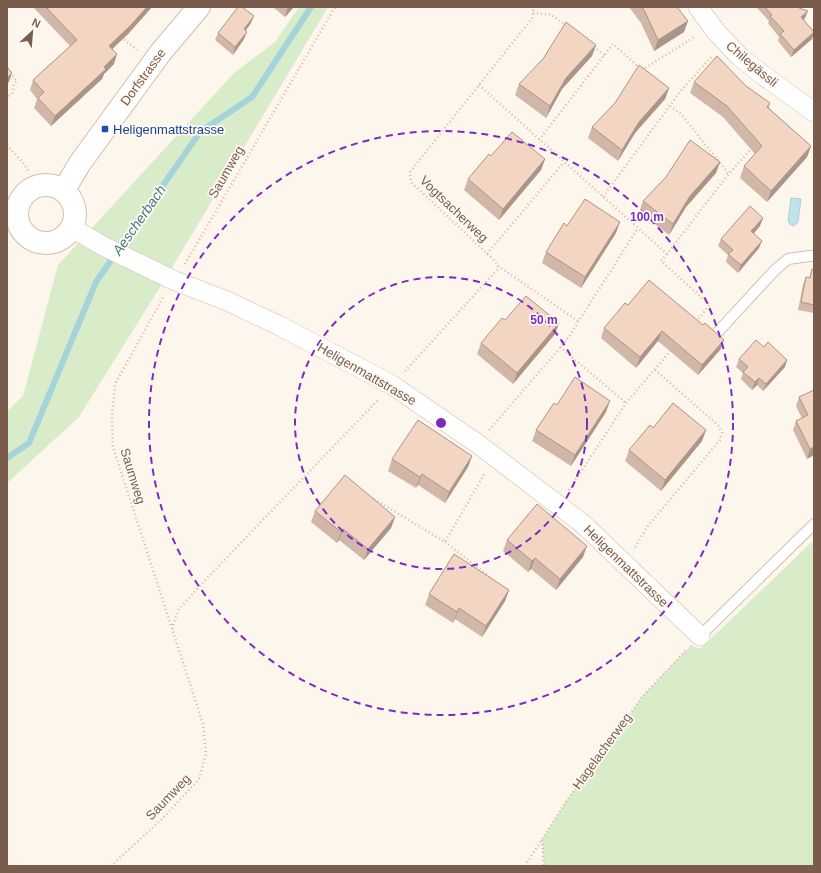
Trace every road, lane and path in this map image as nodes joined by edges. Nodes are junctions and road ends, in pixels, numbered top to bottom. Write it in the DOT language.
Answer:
graph roads {
  1 [pos="199,7"];
  2 [pos="335,7"];
  3 [pos="533,7"];
  4 [pos="698,7"];
  5 [pos="533,13"];
  6 [pos="712,26"];
  7 [pos="570,29"];
  8 [pos="118,35"];
  9 [pos="725,42"];
  10 [pos="593,47"];
  11 [pos="139,52"];
  12 [pos="604,55"];
  13 [pos="7,70"];
  14 [pos="479,85"];
  15 [pos="7,97"];
  16 [pos="670,106"];
  17 [pos="814,112"];
  18 [pos="539,140"];
  19 [pos="7,145"];
  20 [pos="755,145"];
  21 [pos="564,162"];
  22 [pos="29,172"];
  23 [pos="729,174"];
  24 [pos="64,190"];
  25 [pos="603,197"];
  26 [pos="13,228"];
  27 [pos="72,228"];
  28 [pos="638,228"];
  29 [pos="487,254"];
  30 [pos="667,254"];
  31 [pos="814,256"];
  32 [pos="498,266"];
  33 [pos="173,280"];
  34 [pos="578,321"];
  35 [pos="695,323"];
  36 [pos="714,336"];
  37 [pos="675,346"];
  38 [pos="560,347"];
  39 [pos="654,369"];
  40 [pos="399,378"];
  41 [pos="626,402"];
  42 [pos="485,435"];
  43 [pos="495,456"];
  44 [pos="566,496"];
  45 [pos="374,499"];
  46 [pos="814,524"];
  47 [pos="445,542"];
  48 [pos="632,553"];
  49 [pos="490,577"];
  50 [pos="172,630"];
  51 [pos="695,640"];
  52 [pos="542,840"];
  53 [pos="111,866"];
  54 [pos="525,866"];
  55 [pos="544,866"];
  1 -- 24 [label="street, Dorfstrasse"];
  2 -- 33 [label="path, Saumweg"];
  3 -- 5 [label="path"];
  4 -- 6 [label="street, Chilegässli"];
  5 -- 7 [label="path"];
  5 -- 14 [label="path, Vogtsacherweg"];
  6 -- 9 [label="street, Chilegässli"];
  6 -- 12 [label="path"];
  8 -- 11 [label="path"];
  9 -- 16 [label="path"];
  9 -- 17 [label="street, Chilegässli"];
  10 -- 12 [label="path"];
  12 -- 18 [label="path"];
  13 -- 15 [label="path"];
  14 -- 18 [label="path"];
  14 -- 29 [label="path, Vogtsacherweg"];
  16 -- 23 [label="path"];
  16 -- 25 [label="path"];
  18 -- 21 [label="path"];
  19 -- 22 [label="path"];
  20 -- 23 [label="path"];
  21 -- 25 [label="path"];
  21 -- 29 [label="path"];
  23 -- 30 [label="path"];
  24 -- 26 [label="street"];
  24 -- 27 [label="street"];
  25 -- 28 [label="path"];
  26 -- 27 [label="street"];
  27 -- 33 [label="street, Heligenmattstrasse"];
  28 -- 30 [label="path"];
  28 -- 34 [label="path"];
  29 -- 32 [label="path, Vogtsacherweg"];
  30 -- 35 [label="path"];
  31 -- 36 [label="lane"];
  32 -- 34 [label="path, Vogtsacherweg"];
  32 -- 40 [label="path"];
  33 -- 40 [label="street, Heligenmattstrasse"];
  33 -- 50 [label="path, Saumweg"];
  34 -- 38 [label="path"];
  37 -- 39 [label="path"];
  38 -- 41 [label="path"];
  38 -- 42 [label="path"];
  39 -- 41 [label="path"];
  39 -- 48 [label="path"];
  40 -- 43 [label="street, Heligenmattstrasse"];
  40 -- 50 [label="path"];
  41 -- 44 [label="path"];
  43 -- 47 [label="path"];
  43 -- 51 [label="street, Heligenmattstrasse"];
  45 -- 47 [label="path"];
  46 -- 51 [label="lane"];
  47 -- 49 [label="path"];
  50 -- 53 [label="path, Saumweg"];
  51 -- 52 [label="path, Hagelacherweg"];
  52 -- 54 [label="path, Hagelacherweg"];
  52 -- 55 [label="path"];
}
